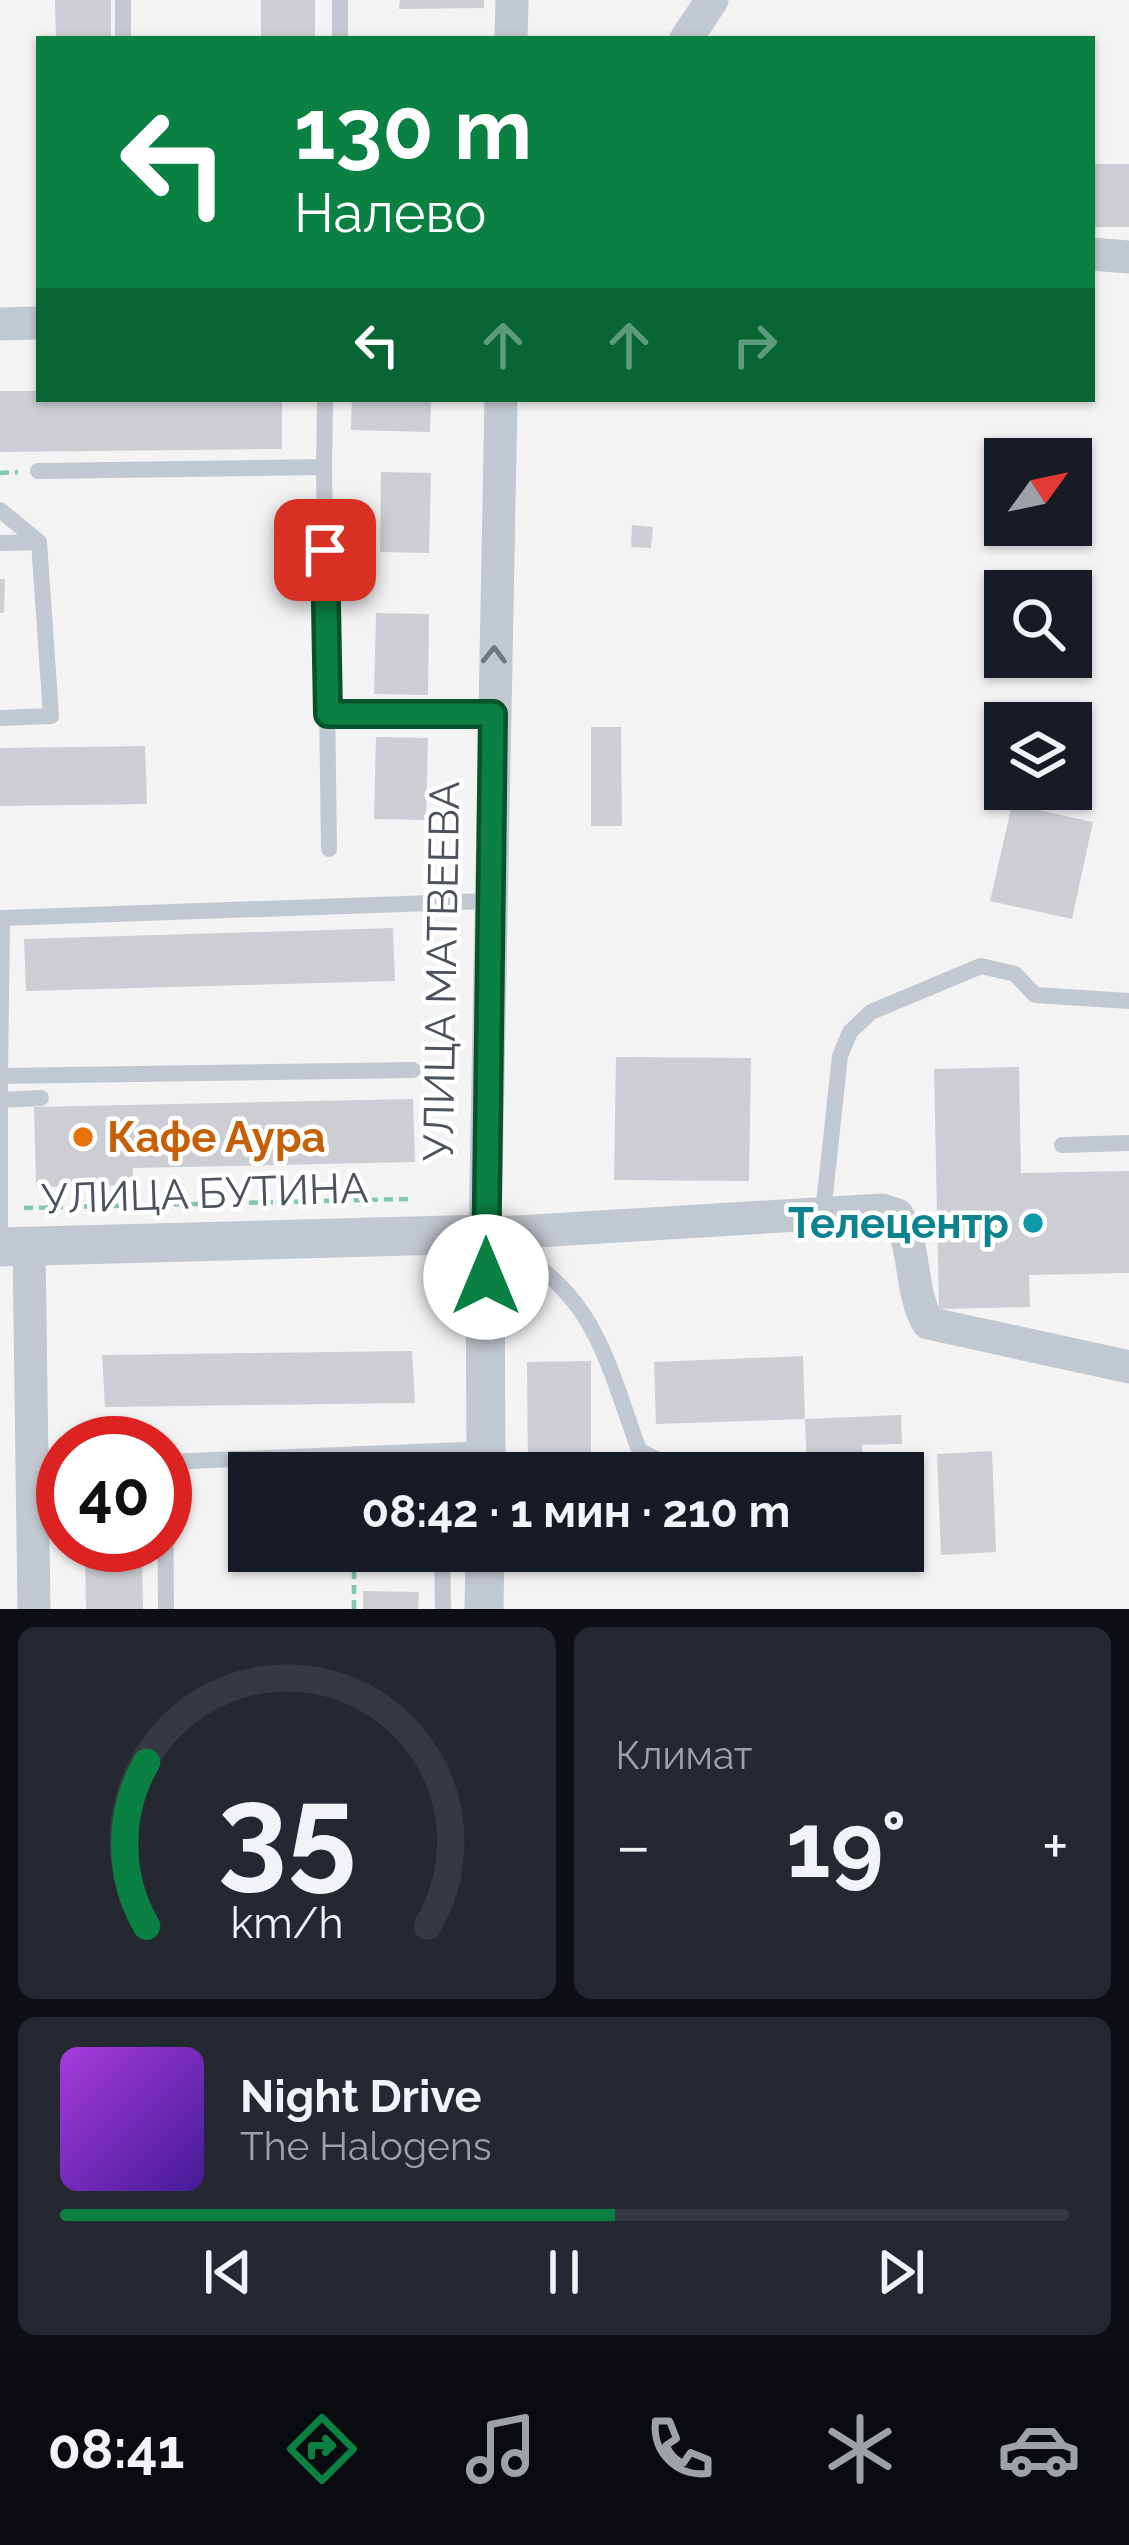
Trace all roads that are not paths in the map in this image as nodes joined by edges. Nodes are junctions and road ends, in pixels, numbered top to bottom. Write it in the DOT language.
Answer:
graph roads {
  1 [pos="123,0"];
  2 [pos="340,0"];
  3 [pos="512,0"];
  4 [pos="712,0"];
  5 [pos="123,36"];
  6 [pos="340,36"];
  7 [pos="511,36"];
  8 [pos="688,36"];
  9 [pos="1095,254"];
  10 [pos="1129,257"];
  11 [pos="36,323"];
  12 [pos="0,324"];
  13 [pos="325,402"];
  14 [pos="501,402"];
  15 [pos="324,467"];
  16 [pos="38,471"];
  17 [pos="0,510"];
  18 [pos="39,542"];
  19 [pos="0,543"];
  20 [pos="328,714"];
  21 [pos="493,714"];
  22 [pos="0,718"];
  23 [pos="329,849"];
  24 [pos="488,901"];
  25 [pos="1129,1001"];
  26 [pos="413,1070"];
  27 [pos="0,1076"];
  28 [pos="41,1098"];
  29 [pos="0,1100"];
  30 [pos="1129,1143"];
  31 [pos="1062,1145"];
  32 [pos="0,1209"];
  33 [pos="823,1213"];
  34 [pos="485,1234"];
  35 [pos="10,1247"];
  36 [pos="1129,1367"];
  37 [pos="39,1416"];
  38 [pos="486,1452"];
  39 [pos="643,1452"];
  40 [pos="192,1462"];
  41 [pos="228,1463"];
  42 [pos="37,1572"];
  43 [pos="166,1572"];
  44 [pos="442,1572"];
  45 [pos="485,1572"];
  46 [pos="34,1609"];
  47 [pos="166,1609"];
  48 [pos="443,1609"];
  49 [pos="484,1609"];
  1 -- 5 [label="lane"];
  2 -- 6 [label="lane"];
  3 -- 7 [label="street"];
  4 -- 8 [label="street"];
  9 -- 10 [label="street"];
  11 -- 12 [label="street"];
  13 -- 15 [label="lane"];
  21 -- 14 [label="street, УЛИЦА МАТВЕЕВА, one-way"];
  15 -- 16 [label="lane"];
  15 -- 20 [label="lane"];
  17 -- 18 [label="lane"];
  18 -- 19 [label="lane"];
  18 -- 22 [label="lane"];
  20 -- 21 [label="lane"];
  20 -- 23 [label="lane"];
  21 -- 24 [label="street, УЛИЦА МАТВЕЕВА"];
  24 -- 27 [label="lane"];
  24 -- 34 [label="street, УЛИЦА МАТВЕЕВА"];
  25 -- 33 [label="lane"];
  26 -- 27 [label="lane"];
  27 -- 29 [label="lane"];
  28 -- 29 [label="lane"];
  29 -- 32 [label="lane"];
  30 -- 31 [label="lane"];
  32 -- 35 [label="lane"];
  33 -- 34 [label="street"];
  33 -- 36 [label="street"];
  34 -- 35 [label="street, УЛИЦА БУТИНА"];
  34 -- 38 [label="street, УЛИЦА МАТВЕЕВА"];
  34 -- 39 [label="lane"];
  35 -- 37 [label="street"];
  40 -- 41 [label="lane"];
  42 -- 46 [label="street"];
  43 -- 47 [label="lane"];
  44 -- 48 [label="lane"];
  45 -- 49 [label="street"];
}
